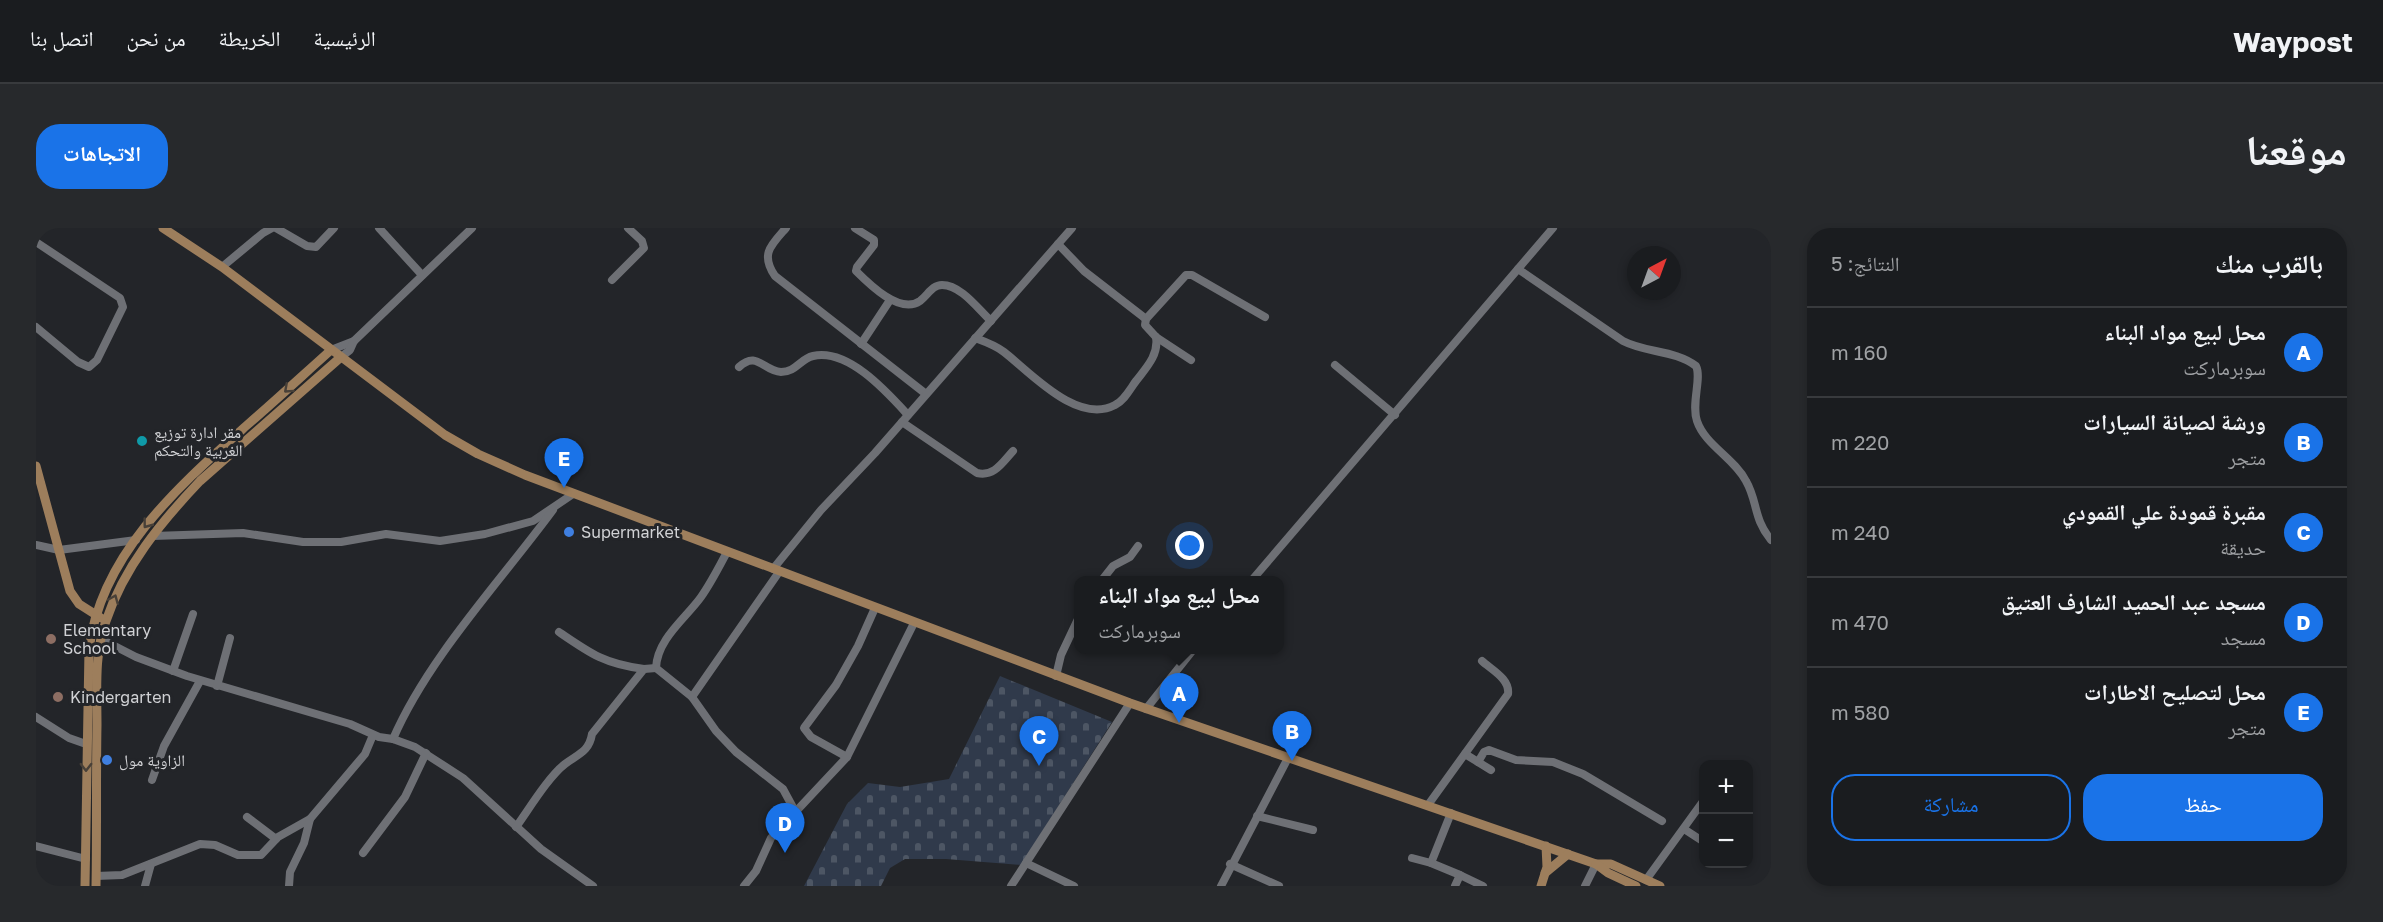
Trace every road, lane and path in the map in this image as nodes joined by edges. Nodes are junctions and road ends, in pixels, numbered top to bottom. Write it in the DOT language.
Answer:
graph roads {
  1 [pos="163,228"];
  2 [pos="274,228"];
  3 [pos="334,228"];
  4 [pos="379,228"];
  5 [pos="472,228"];
  6 [pos="628,228"];
  7 [pos="786,228"];
  8 [pos="855,228"];
  9 [pos="1072,228"];
  10 [pos="1553,228"];
  11 [pos="36,242"];
  12 [pos="1058,244"];
  13 [pos="222,267"];
  14 [pos="1518,269"];
  15 [pos="422,275"];
  16 [pos="612,280"];
  17 [pos="890,300"];
  18 [pos="1265,317"];
  19 [pos="1146,319"];
  20 [pos="991,321"];
  21 [pos="36,327"];
  22 [pos="1156,337"];
  23 [pos="975,338"];
  24 [pos="354,341"];
  25 [pos="861,344"];
  26 [pos="332,350"];
  27 [pos="341,357"];
  28 [pos="1191,360"];
  29 [pos="1335,365"];
  30 [pos="739,367"];
  31 [pos="926,394"];
  32 [pos="908,415"];
  33 [pos="1395,415"];
  34 [pos="902,422"];
  35 [pos="1013,451"];
  36 [pos="36,466"];
  37 [pos="573,494"];
  38 [pos="41,496"];
  39 [pos="558,504"];
  40 [pos="153,536"];
  41 [pos="136,540"];
  42 [pos="1771,540"];
  43 [pos="36,545"];
  44 [pos="1138,546"];
  45 [pos="59,550"];
  46 [pos="727,552"];
  47 [pos="776,570"];
  48 [pos="1105,576"];
  49 [pos="1255,576"];
  50 [pos="875,608"];
  51 [pos="193,614"];
  52 [pos="101,619"];
  53 [pos="914,623"];
  54 [pos="1074,627"];
  55 [pos="559,632"];
  56 [pos="230,638"];
  57 [pos="100,639"];
  58 [pos="89,649"];
  59 [pos="99,651"];
  60 [pos="1191,654"];
  61 [pos="1482,661"];
  62 [pos="657,668"];
  63 [pos="644,669"];
  64 [pos="173,671"];
  65 [pos="1056,676"];
  66 [pos="200,681"];
  67 [pos="216,686"];
  68 [pos="692,697"];
  69 [pos="1130,703"];
  70 [pos="1146,709"];
  71 [pos="36,717"];
  72 [pos="373,735"];
  73 [pos="393,739"];
  74 [pos="86,744"];
  75 [pos="426,753"];
  76 [pos="1465,754"];
  77 [pos="847,757"];
  78 [pos="1288,758"];
  79 [pos="1478,762"];
  80 [pos="1491,770"];
  81 [pos="152,780"];
  82 [pos="1428,805"];
  83 [pos="1699,807"];
  84 [pos="796,813"];
  85 [pos="1451,813"];
  86 [pos="1257,816"];
  87 [pos="247,817"];
  88 [pos="310,819"];
  89 [pos="1662,821"];
  90 [pos="516,827"];
  91 [pos="1684,829"];
  92 [pos="1313,830"];
  93 [pos="276,839"];
  94 [pos="1699,839"];
  95 [pos="36,846"];
  96 [pos="1546,846"];
  97 [pos="363,853"];
  98 [pos="1568,854"];
  99 [pos="1412,858"];
  100 [pos="86,859"];
  101 [pos="1431,862"];
  102 [pos="1026,863"];
  103 [pos="151,864"];
  104 [pos="1230,864"];
  105 [pos="1596,864"];
  106 [pos="1545,873"];
  107 [pos="1460,875"];
  108 [pos="1646,880"];
  109 [pos="96,881"];
  110 [pos="85,886"];
  111 [pos="146,886"];
  112 [pos="289,886"];
  113 [pos="593,886"];
  114 [pos="744,886"];
  115 [pos="1011,886"];
  116 [pos="1074,886"];
  117 [pos="1221,886"];
  118 [pos="1279,886"];
  119 [pos="1455,886"];
  120 [pos="1483,886"];
  121 [pos="1541,886"];
  122 [pos="1585,886"];
  123 [pos="1636,886"];
  124 [pos="1660,886"];
  1 -- 13 [label="main road"];
  2 -- 3 [label="street"];
  2 -- 13 [label="street"];
  4 -- 15 [label="street"];
  5 -- 15 [label="street"];
  6 -- 16 [label="street"];
  7 -- 25 [label="street"];
  8 -- 17 [label="street"];
  9 -- 12 [label="street"];
  10 -- 14 [label="street"];
  11 -- 21 [label="street"];
  12 -- 19 [label="street"];
  12 -- 20 [label="street"];
  13 -- 26 [label="main road"];
  14 -- 33 [label="street"];
  14 -- 42 [label="street"];
  15 -- 24 [label="street"];
  17 -- 20 [label="street"];
  17 -- 25 [label="street"];
  18 -- 19 [label="street"];
  19 -- 22 [label="street"];
  20 -- 23 [label="street"];
  22 -- 23 [label="street"];
  22 -- 28 [label="street"];
  23 -- 31 [label="street"];
  24 -- 26 [label="street"];
  24 -- 27 [label="street"];
  25 -- 31 [label="street"];
  26 -- 27 [label="main road"];
  26 -- 41 [label="main road, one-way"];
  27 -- 37 [label="main road"];
  27 -- 40 [label="main road"];
  29 -- 33 [label="street"];
  30 -- 32 [label="street"];
  31 -- 32 [label="street"];
  32 -- 34 [label="street"];
  33 -- 49 [label="street"];
  34 -- 35 [label="street"];
  34 -- 47 [label="street"];
  36 -- 38 [label="main road"];
  37 -- 39 [label="street"];
  37 -- 46 [label="main road"];
  38 -- 45 [label="main road"];
  39 -- 40 [label="street"];
  39 -- 73 [label="street"];
  52 -- 40 [label="main road, one-way"];
  41 -- 45 [label="street"];
  41 -- 52 [label="main road"];
  43 -- 45 [label="street"];
  44 -- 48 [label="street"];
  45 -- 52 [label="main road"];
  46 -- 47 [label="main road"];
  46 -- 62 [label="street"];
  47 -- 50 [label="main road"];
  47 -- 68 [label="street"];
  50 -- 53 [label="main road"];
  50 -- 77 [label="street"];
  51 -- 64 [label="street"];
  52 -- 57 [label="main road"];
  52 -- 58 [label="main road"];
  53 -- 65 [label="main road"];
  53 -- 77 [label="street"];
  54 -- 65 [label="street"];
  55 -- 63 [label="street"];
  56 -- 67 [label="street"];
  57 -- 59 [label="main road"];
  57 -- 64 [label="street"];
  58 -- 59 [label="main road"];
  58 -- 74 [label="main road"];
  59 -- 109 [label="main road"];
  60 -- 70 [label="street"];
  61 -- 76 [label="street"];
  62 -- 63 [label="street"];
  62 -- 68 [label="street"];
  63 -- 90 [label="street"];
  64 -- 66 [label="street"];
  65 -- 69 [label="main road"];
  66 -- 67 [label="street"];
  66 -- 81 [label="street"];
  67 -- 72 [label="street"];
  68 -- 84 [label="street"];
  69 -- 70 [label="main road"];
  69 -- 102 [label="street"];
  70 -- 78 [label="main road"];
  71 -- 74 [label="street"];
  72 -- 73 [label="street"];
  72 -- 88 [label="street"];
  73 -- 75 [label="street"];
  74 -- 100 [label="main road, one-way"];
  75 -- 90 [label="street"];
  75 -- 97 [label="street"];
  76 -- 79 [label="street"];
  76 -- 82 [label="street"];
  77 -- 84 [label="street"];
  78 -- 82 [label="main road"];
  78 -- 86 [label="street"];
  79 -- 80 [label="street"];
  79 -- 89 [label="street"];
  82 -- 85 [label="main road"];
  83 -- 91 [label="street"];
  84 -- 114 [label="street"];
  85 -- 96 [label="main road"];
  85 -- 101 [label="street"];
  86 -- 92 [label="street"];
  86 -- 104 [label="street"];
  87 -- 93 [label="street"];
  88 -- 93 [label="street"];
  88 -- 112 [label="street"];
  90 -- 113 [label="street"];
  91 -- 94 [label="street"];
  91 -- 108 [label="street"];
  93 -- 103 [label="street"];
  95 -- 100 [label="street"];
  96 -- 98 [label="main road"];
  96 -- 106 [label="main road"];
  98 -- 105 [label="main road"];
  98 -- 106 [label="main road"];
  99 -- 101 [label="street"];
  100 -- 110 [label="main road"];
  101 -- 107 [label="street"];
  102 -- 115 [label="street"];
  102 -- 116 [label="street"];
  103 -- 109 [label="street"];
  103 -- 111 [label="street"];
  104 -- 117 [label="street"];
  104 -- 118 [label="street"];
  105 -- 108 [label="main road"];
  105 -- 122 [label="street"];
  105 -- 123 [label="main road"];
  106 -- 121 [label="main road"];
  107 -- 119 [label="street"];
  107 -- 120 [label="street"];
  108 -- 124 [label="main road"];
}
